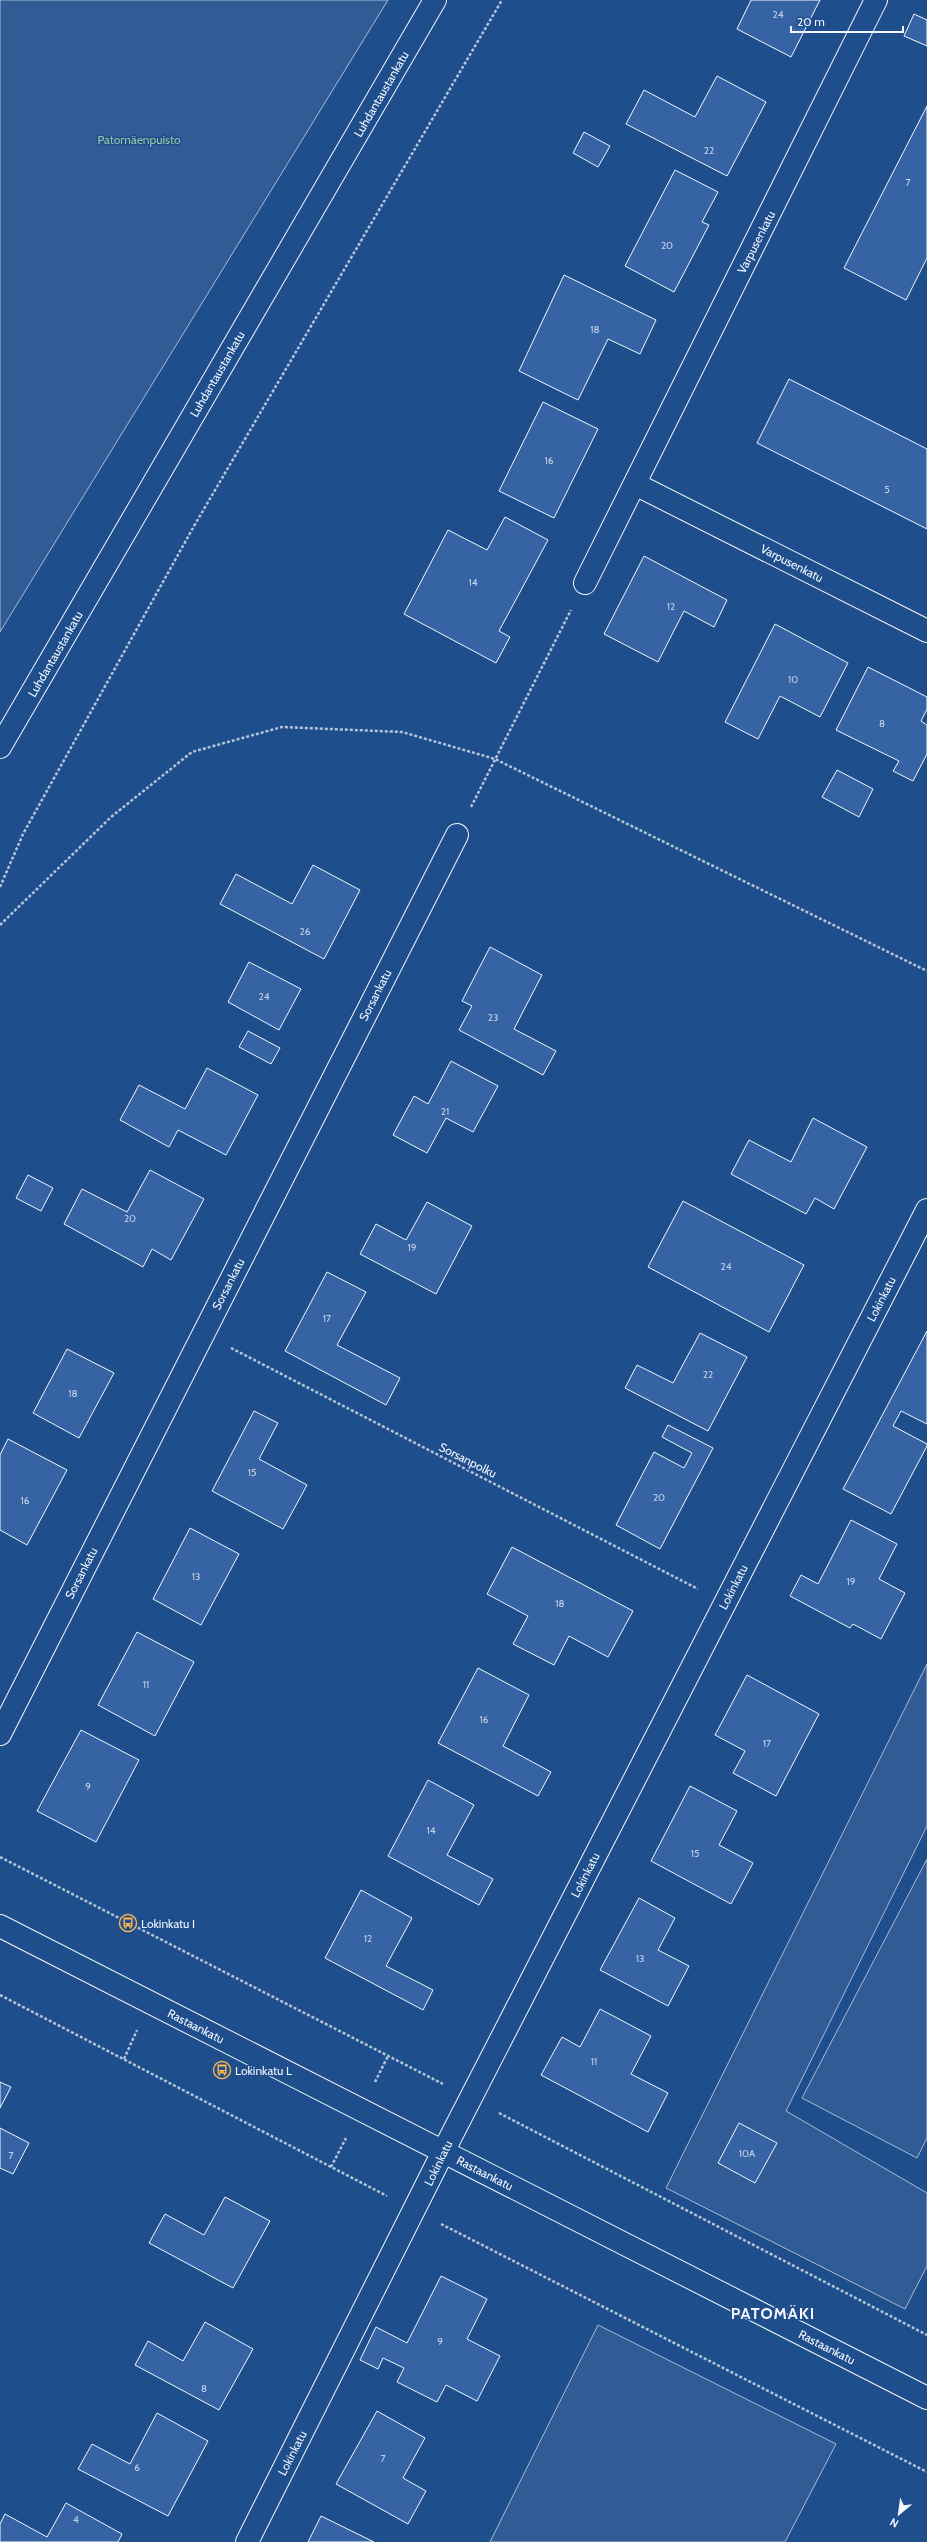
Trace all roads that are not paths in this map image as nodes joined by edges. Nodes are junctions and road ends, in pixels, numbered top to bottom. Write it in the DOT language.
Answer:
graph roads {
  1 [pos="435,0"];
  2 [pos="876,0"];
  3 [pos="635,484"];
  4 [pos="585,583"];
  5 [pos="927,631"];
  6 [pos="0,748"];
  7 [pos="457,835"];
  8 [pos="927,1210"];
  9 [pos="0,1734"];
  10 [pos="0,1926"];
  11 [pos="443,2152"];
  12 [pos="927,2398"];
  13 [pos="247,2542"];
  1 -- 6 [label="street, Luhdantaustankatu"];
  2 -- 3 [label="street, Varpusenkatu"];
  3 -- 4 [label="street, Varpusenkatu"];
  3 -- 5 [label="street, Varpusenkatu"];
  7 -- 9 [label="street, Sorsankatu"];
  8 -- 11 [label="street, Lokinkatu"];
  10 -- 11 [label="street, Rastaankatu"];
  11 -- 12 [label="street, Rastaankatu"];
  11 -- 13 [label="street, Lokinkatu"];
}
